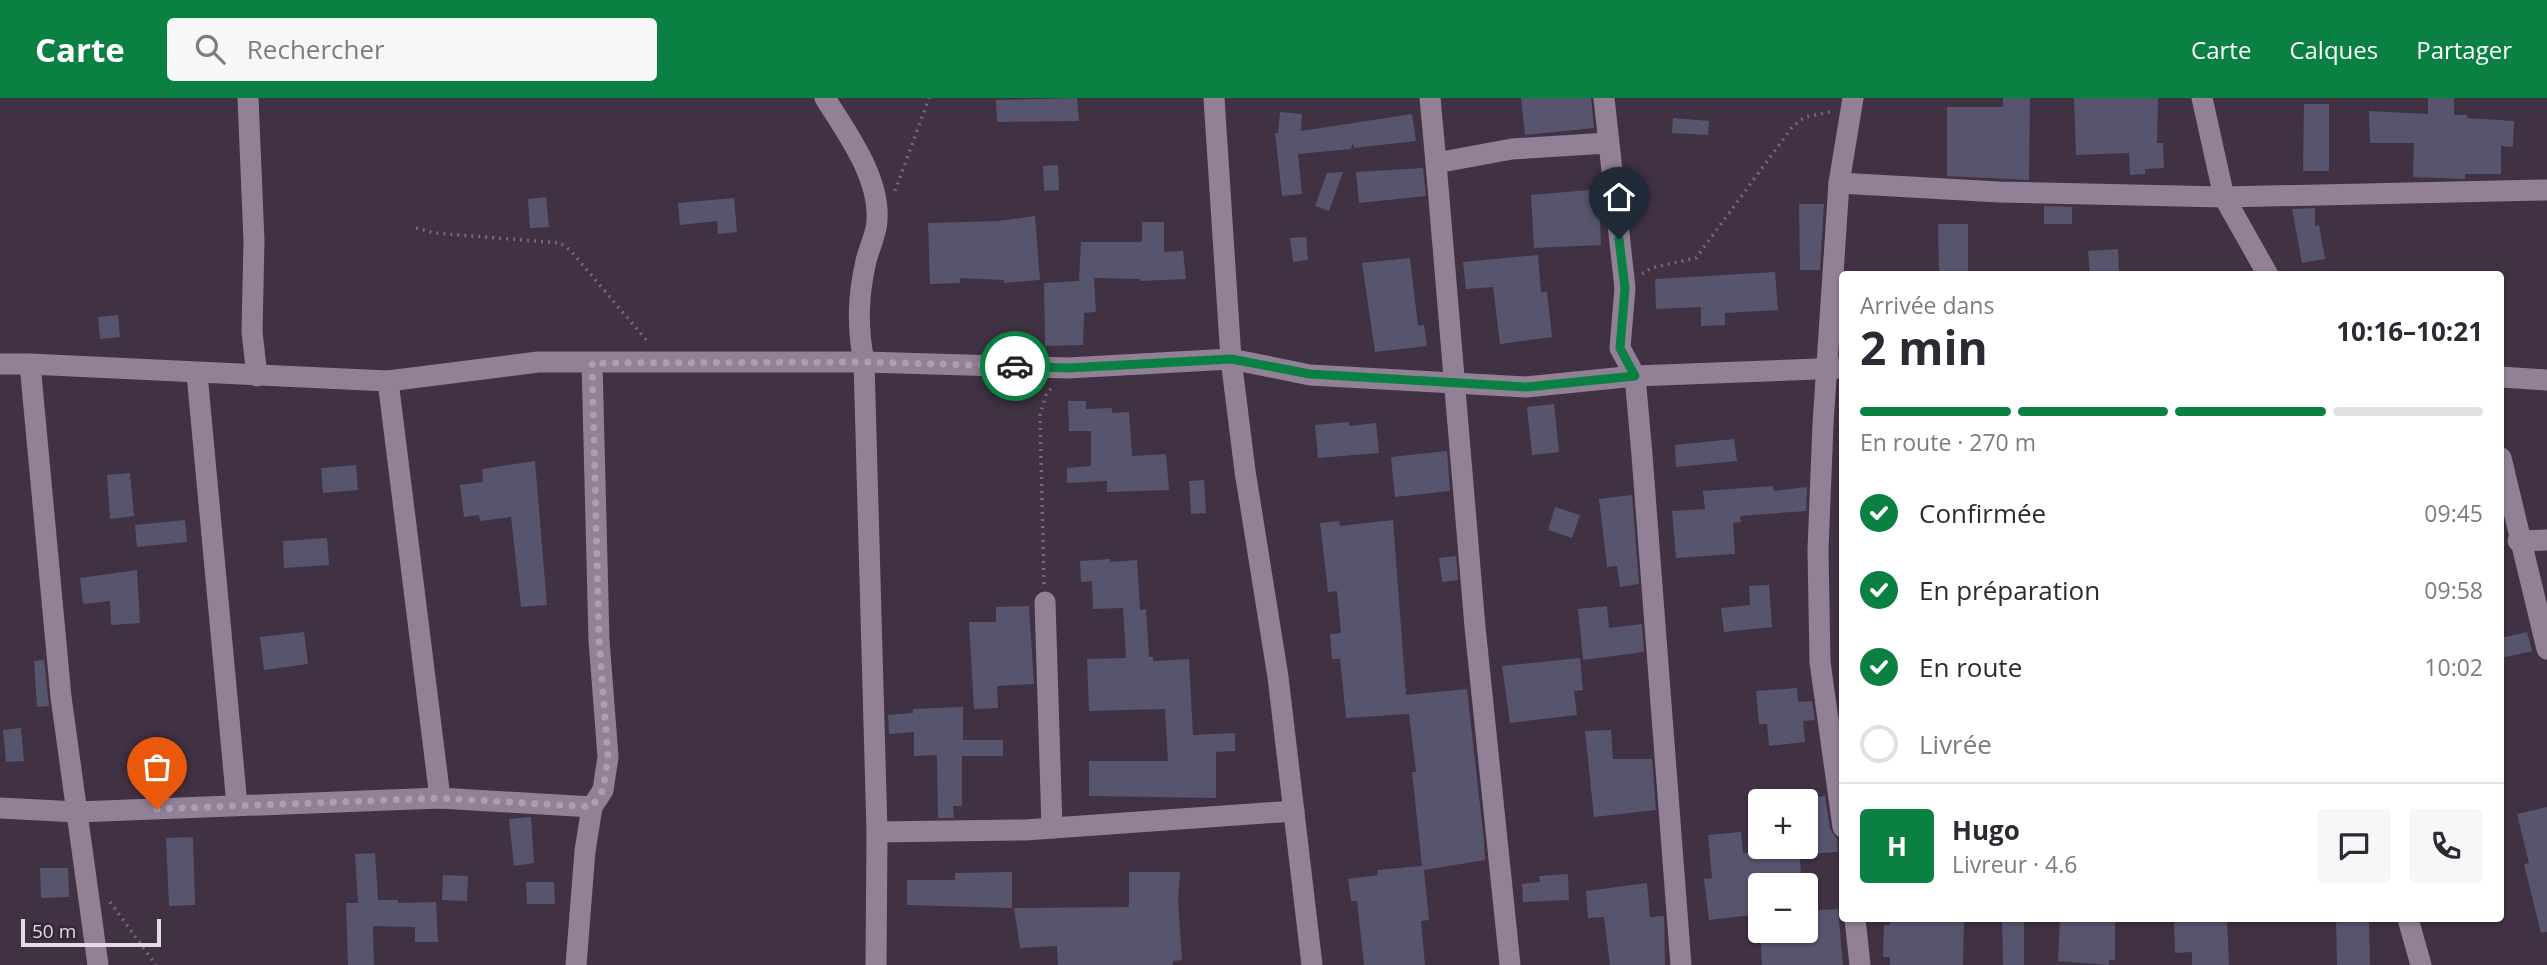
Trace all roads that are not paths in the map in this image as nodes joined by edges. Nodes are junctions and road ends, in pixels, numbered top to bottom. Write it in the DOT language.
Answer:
graph roads {
  1 [pos="248,98"];
  2 [pos="825,98"];
  3 [pos="1214,98"];
  4 [pos="1430,98"];
  5 [pos="1604,98"];
  6 [pos="2202,98"];
  7 [pos="1851,104"];
  8 [pos="1608,143"];
  9 [pos="1436,163"];
  10 [pos="1839,183"];
  11 [pos="2547,190"];
  12 [pos="2224,197"];
  13 [pos="2266,271"];
  14 [pos="1231,359"];
  15 [pos="864,362"];
  16 [pos="592,363"];
  17 [pos="0,364"];
  18 [pos="30,364"];
  19 [pos="1835,368"];
  20 [pos="197,374"];
  21 [pos="257,376"];
  22 [pos="1635,376"];
  23 [pos="2504,377"];
  24 [pos="2547,380"];
  25 [pos="388,381"];
  26 [pos="1456,386"];
  27 [pos="2504,473"];
  28 [pos="2547,540"];
  29 [pos="2518,541"];
  30 [pos="1045,602"];
  31 [pos="2547,649"];
  32 [pos="440,798"];
  33 [pos="1839,798"];
  34 [pos="237,805"];
  35 [pos="592,807"];
  36 [pos="0,808"];
  37 [pos="1294,811"];
  38 [pos="77,812"];
  39 [pos="1052,828"];
  40 [pos="877,832"];
  41 [pos="1854,922"];
  42 [pos="2409,922"];
  43 [pos="99,965"];
  44 [pos="576,965"];
  45 [pos="876,965"];
  46 [pos="1312,965"];
  47 [pos="1510,965"];
  48 [pos="1681,965"];
  49 [pos="1860,965"];
  50 [pos="2421,965"];
  1 -- 21 [label="street"];
  2 -- 15 [label="street"];
  3 -- 14 [label="street"];
  4 -- 9 [label="street"];
  5 -- 8 [label="street"];
  6 -- 12 [label="street"];
  7 -- 10 [label="street"];
  8 -- 9 [label="street"];
  8 -- 22 [label="street"];
  9 -- 26 [label="street"];
  10 -- 12 [label="street"];
  10 -- 19 [label="street"];
  11 -- 12 [label="street"];
  12 -- 13 [label="street"];
  14 -- 15 [label="street"];
  14 -- 26 [label="street"];
  14 -- 37 [label="street"];
  15 -- 16 [label="street"];
  15 -- 40 [label="street"];
  16 -- 25 [label="street"];
  16 -- 35 [label="street"];
  17 -- 18 [label="street"];
  18 -- 20 [label="street"];
  18 -- 38 [label="street"];
  19 -- 22 [label="street"];
  19 -- 33 [label="street"];
  20 -- 21 [label="street"];
  20 -- 34 [label="street"];
  21 -- 25 [label="street"];
  22 -- 26 [label="street"];
  22 -- 48 [label="street"];
  23 -- 24 [label="street"];
  25 -- 32 [label="street"];
  26 -- 47 [label="street"];
  27 -- 29 [label="street"];
  28 -- 29 [label="street"];
  29 -- 31 [label="street"];
  30 -- 39 [label="street"];
  32 -- 34 [label="street"];
  32 -- 35 [label="street"];
  34 -- 38 [label="street"];
  35 -- 44 [label="street"];
  36 -- 38 [label="street"];
  37 -- 39 [label="street"];
  37 -- 46 [label="street"];
  38 -- 43 [label="street"];
  39 -- 40 [label="street"];
  40 -- 45 [label="street"];
  41 -- 49 [label="street"];
  42 -- 50 [label="street"];
}
